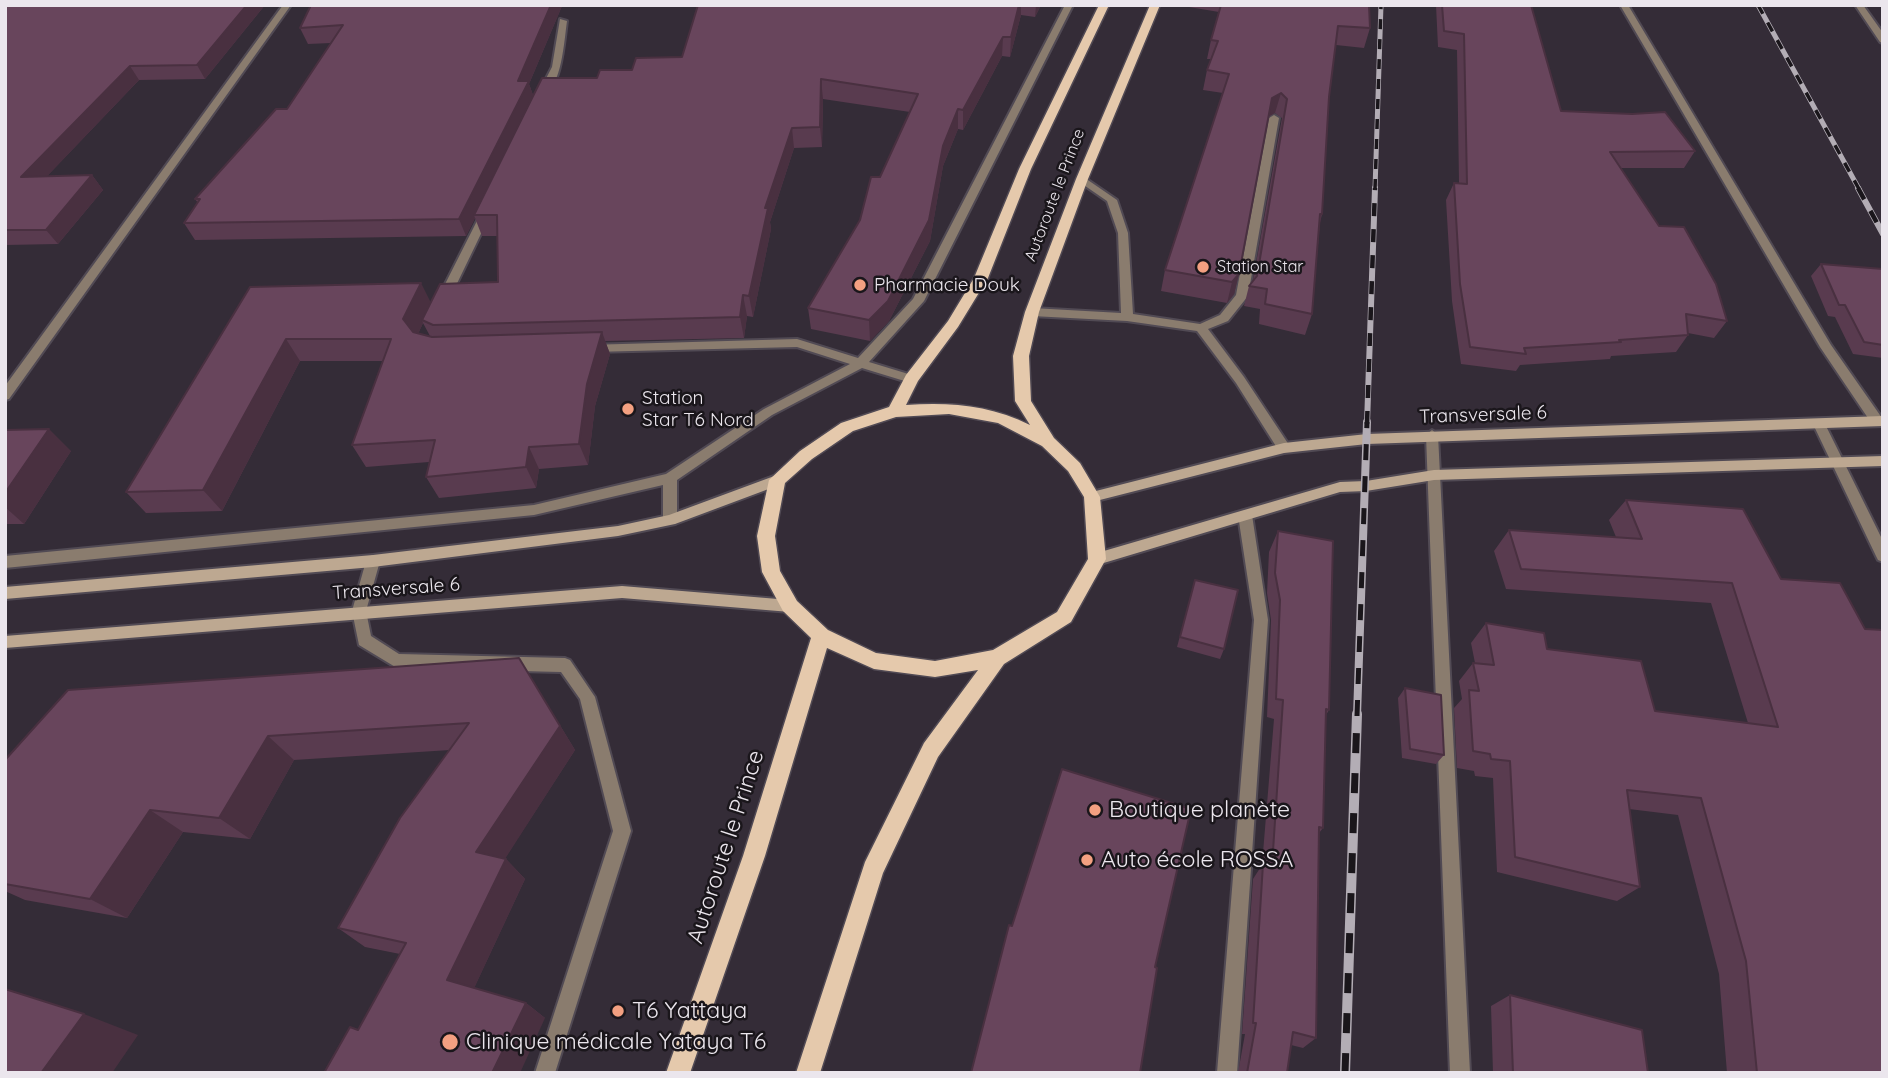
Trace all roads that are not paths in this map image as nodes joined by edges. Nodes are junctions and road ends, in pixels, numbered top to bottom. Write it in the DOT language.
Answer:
graph roads {
  1 [pos="287,5"];
  2 [pos="1069,5"];
  3 [pos="1104,5"];
  4 [pos="1155,5"];
  5 [pos="1624,5"];
  6 [pos="1859,5"];
  7 [pos="564,22"];
  8 [pos="1883,40"];
  9 [pos="538,104"];
  10 [pos="1275,118"];
  11 [pos="1082,179"];
  12 [pos="490,204"];
  13 [pos="441,304"];
  14 [pos="1032,312"];
  15 [pos="1127,317"];
  16 [pos="1201,328"];
  17 [pos="579,349"];
  18 [pos="861,363"];
  19 [pos="911,379"];
  20 [pos="5,396"];
  21 [pos="895,411"];
  22 [pos="1880,421"];
  23 [pos="1819,424"];
  24 [pos="1432,435"];
  25 [pos="1048,442"];
  26 [pos="1284,448"];
  27 [pos="1883,461"];
  28 [pos="1840,463"];
  29 [pos="1434,475"];
  30 [pos="670,478"];
  31 [pos="778,480"];
  32 [pos="1092,497"];
  33 [pos="1245,515"];
  34 [pos="670,520"];
  35 [pos="1883,556"];
  36 [pos="1097,559"];
  37 [pos="373,561"];
  38 [pos="5,562"];
  39 [pos="5,593"];
  40 [pos="790,606"];
  41 [pos="359,611"];
  42 [pos="821,636"];
  43 [pos="5,642"];
  44 [pos="997,658"];
  45 [pos="545,1073"];
  46 [pos="678,1073"];
  47 [pos="808,1073"];
  48 [pos="1227,1073"];
  49 [pos="1460,1073"];
  1 -- 20 [label="street"];
  2 -- 18 [label="street"];
  3 -- 19 [label="main road, Autoroute le Prince"];
  4 -- 11 [label="main road, Autoroute le Prince"];
  5 -- 22 [label="street"];
  6 -- 8 [label="street"];
  7 -- 9 [label="street"];
  10 -- 16 [label="street"];
  11 -- 14 [label="main road, Autoroute le Prince"];
  11 -- 15 [label="street"];
  12 -- 13 [label="street"];
  14 -- 15 [label="street"];
  14 -- 25 [label="main road, Autoroute le Prince"];
  15 -- 16 [label="street"];
  16 -- 26 [label="street"];
  17 -- 18 [label="street"];
  18 -- 19 [label="street"];
  18 -- 30 [label="street"];
  19 -- 21 [label="main road, Autoroute le Prince"];
  21 -- 25 [label="main road"];
  21 -- 31 [label="main road"];
  22 -- 23 [label="main road, Transversale 6"];
  23 -- 24 [label="main road, Transversale 6"];
  23 -- 28 [label="street"];
  24 -- 26 [label="main road, Transversale 6"];
  24 -- 29 [label="street"];
  25 -- 32 [label="main road"];
  26 -- 32 [label="main road, Transversale 6"];
  27 -- 28 [label="main road"];
  28 -- 29 [label="main road"];
  28 -- 35 [label="street"];
  29 -- 33 [label="main road"];
  29 -- 49 [label="street"];
  30 -- 34 [label="street"];
  30 -- 38 [label="street"];
  31 -- 34 [label="main road, Transversale 6"];
  31 -- 40 [label="main road"];
  32 -- 36 [label="main road"];
  33 -- 36 [label="main road"];
  33 -- 48 [label="street"];
  34 -- 37 [label="main road, Transversale 6"];
  36 -- 44 [label="main road"];
  37 -- 39 [label="main road, Transversale 6"];
  37 -- 41 [label="street"];
  40 -- 41 [label="main road, Transversale 6"];
  40 -- 42 [label="main road"];
  41 -- 43 [label="main road, Transversale 6"];
  41 -- 45 [label="street"];
  42 -- 44 [label="main road"];
  42 -- 46 [label="main road, Autoroute le Prince"];
  44 -- 47 [label="main road"];
}
